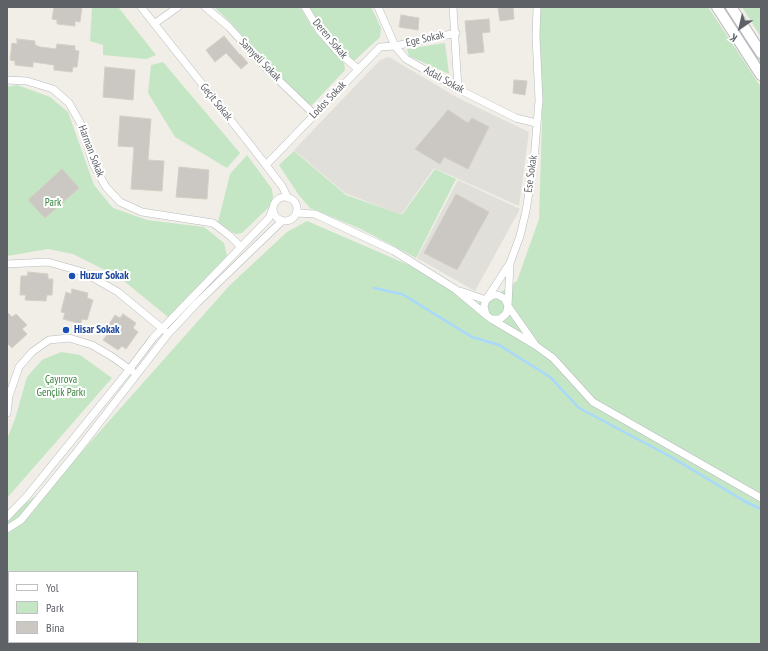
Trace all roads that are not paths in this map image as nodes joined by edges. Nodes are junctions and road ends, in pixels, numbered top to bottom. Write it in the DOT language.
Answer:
graph roads {
  1 [pos="141,7"];
  2 [pos="178,7"];
  3 [pos="205,7"];
  4 [pos="305,7"];
  5 [pos="378,7"];
  6 [pos="453,7"];
  7 [pos="537,7"];
  8 [pos="717,7"];
  9 [pos="731,7"];
  10 [pos="154,24"];
  11 [pos="456,33"];
  12 [pos="395,46"];
  13 [pos="761,53"];
  14 [pos="358,69"];
  15 [pos="761,75"];
  16 [pos="7,80"];
  17 [pos="458,88"];
  18 [pos="314,114"];
  19 [pos="536,123"];
  20 [pos="266,165"];
  21 [pos="288,198"];
  22 [pos="273,208"];
  23 [pos="296,213"];
  24 [pos="282,221"];
  25 [pos="241,247"];
  26 [pos="510,263"];
  27 [pos="7,264"];
  28 [pos="455,289"];
  29 [pos="486,300"];
  30 [pos="508,306"];
  31 [pos="489,317"];
  32 [pos="162,327"];
  33 [pos="168,334"];
  34 [pos="535,345"];
  35 [pos="130,370"];
  36 [pos="138,374"];
  37 [pos="7,413"];
  38 [pos="761,498"];
  39 [pos="7,518"];
  40 [pos="7,529"];
  1 -- 10 [label="street, Geçit Sokak"];
  2 -- 10 [label="street"];
  3 -- 18 [label="street, Samyeli Sokak"];
  4 -- 14 [label="street, Deren Sokak"];
  5 -- 12 [label="street, Adalı Sokak"];
  6 -- 11 [label="street, Ege Sokak"];
  7 -- 19 [label="street, Ese Sokak"];
  8 -- 15 [label="main road"];
  9 -- 13 [label="main road"];
  10 -- 20 [label="street, Geçit Sokak"];
  11 -- 12 [label="street, Ege Sokak"];
  11 -- 17 [label="street, Ege Sokak"];
  12 -- 14 [label="street, Lodos Sokak"];
  12 -- 17 [label="street, Adalı Sokak"];
  14 -- 18 [label="street, Lodos Sokak"];
  16 -- 25 [label="street, Harman Sokak"];
  17 -- 19 [label="street, Adalı Sokak"];
  18 -- 20 [label="street, Lodos Sokak"];
  19 -- 26 [label="street, Ese Sokak"];
  20 -- 21 [label="street, Geçit Sokak"];
  21 -- 22 [label="street"];
  21 -- 23 [label="street"];
  22 -- 24 [label="street"];
  22 -- 25 [label="street"];
  23 -- 24 [label="street"];
  23 -- 28 [label="street"];
  24 -- 33 [label="street"];
  25 -- 32 [label="street"];
  26 -- 29 [label="street, Ese Sokak"];
  26 -- 30 [label="street"];
  27 -- 32 [label="street"];
  28 -- 29 [label="street"];
  28 -- 31 [label="street"];
  29 -- 30 [label="street"];
  29 -- 31 [label="street"];
  30 -- 31 [label="street"];
  30 -- 34 [label="street"];
  31 -- 34 [label="street"];
  32 -- 33 [label="street"];
  32 -- 35 [label="street"];
  33 -- 36 [label="street"];
  34 -- 38 [label="street"];
  35 -- 36 [label="street"];
  35 -- 37 [label="street"];
  35 -- 39 [label="street"];
  36 -- 40 [label="street"];
}
